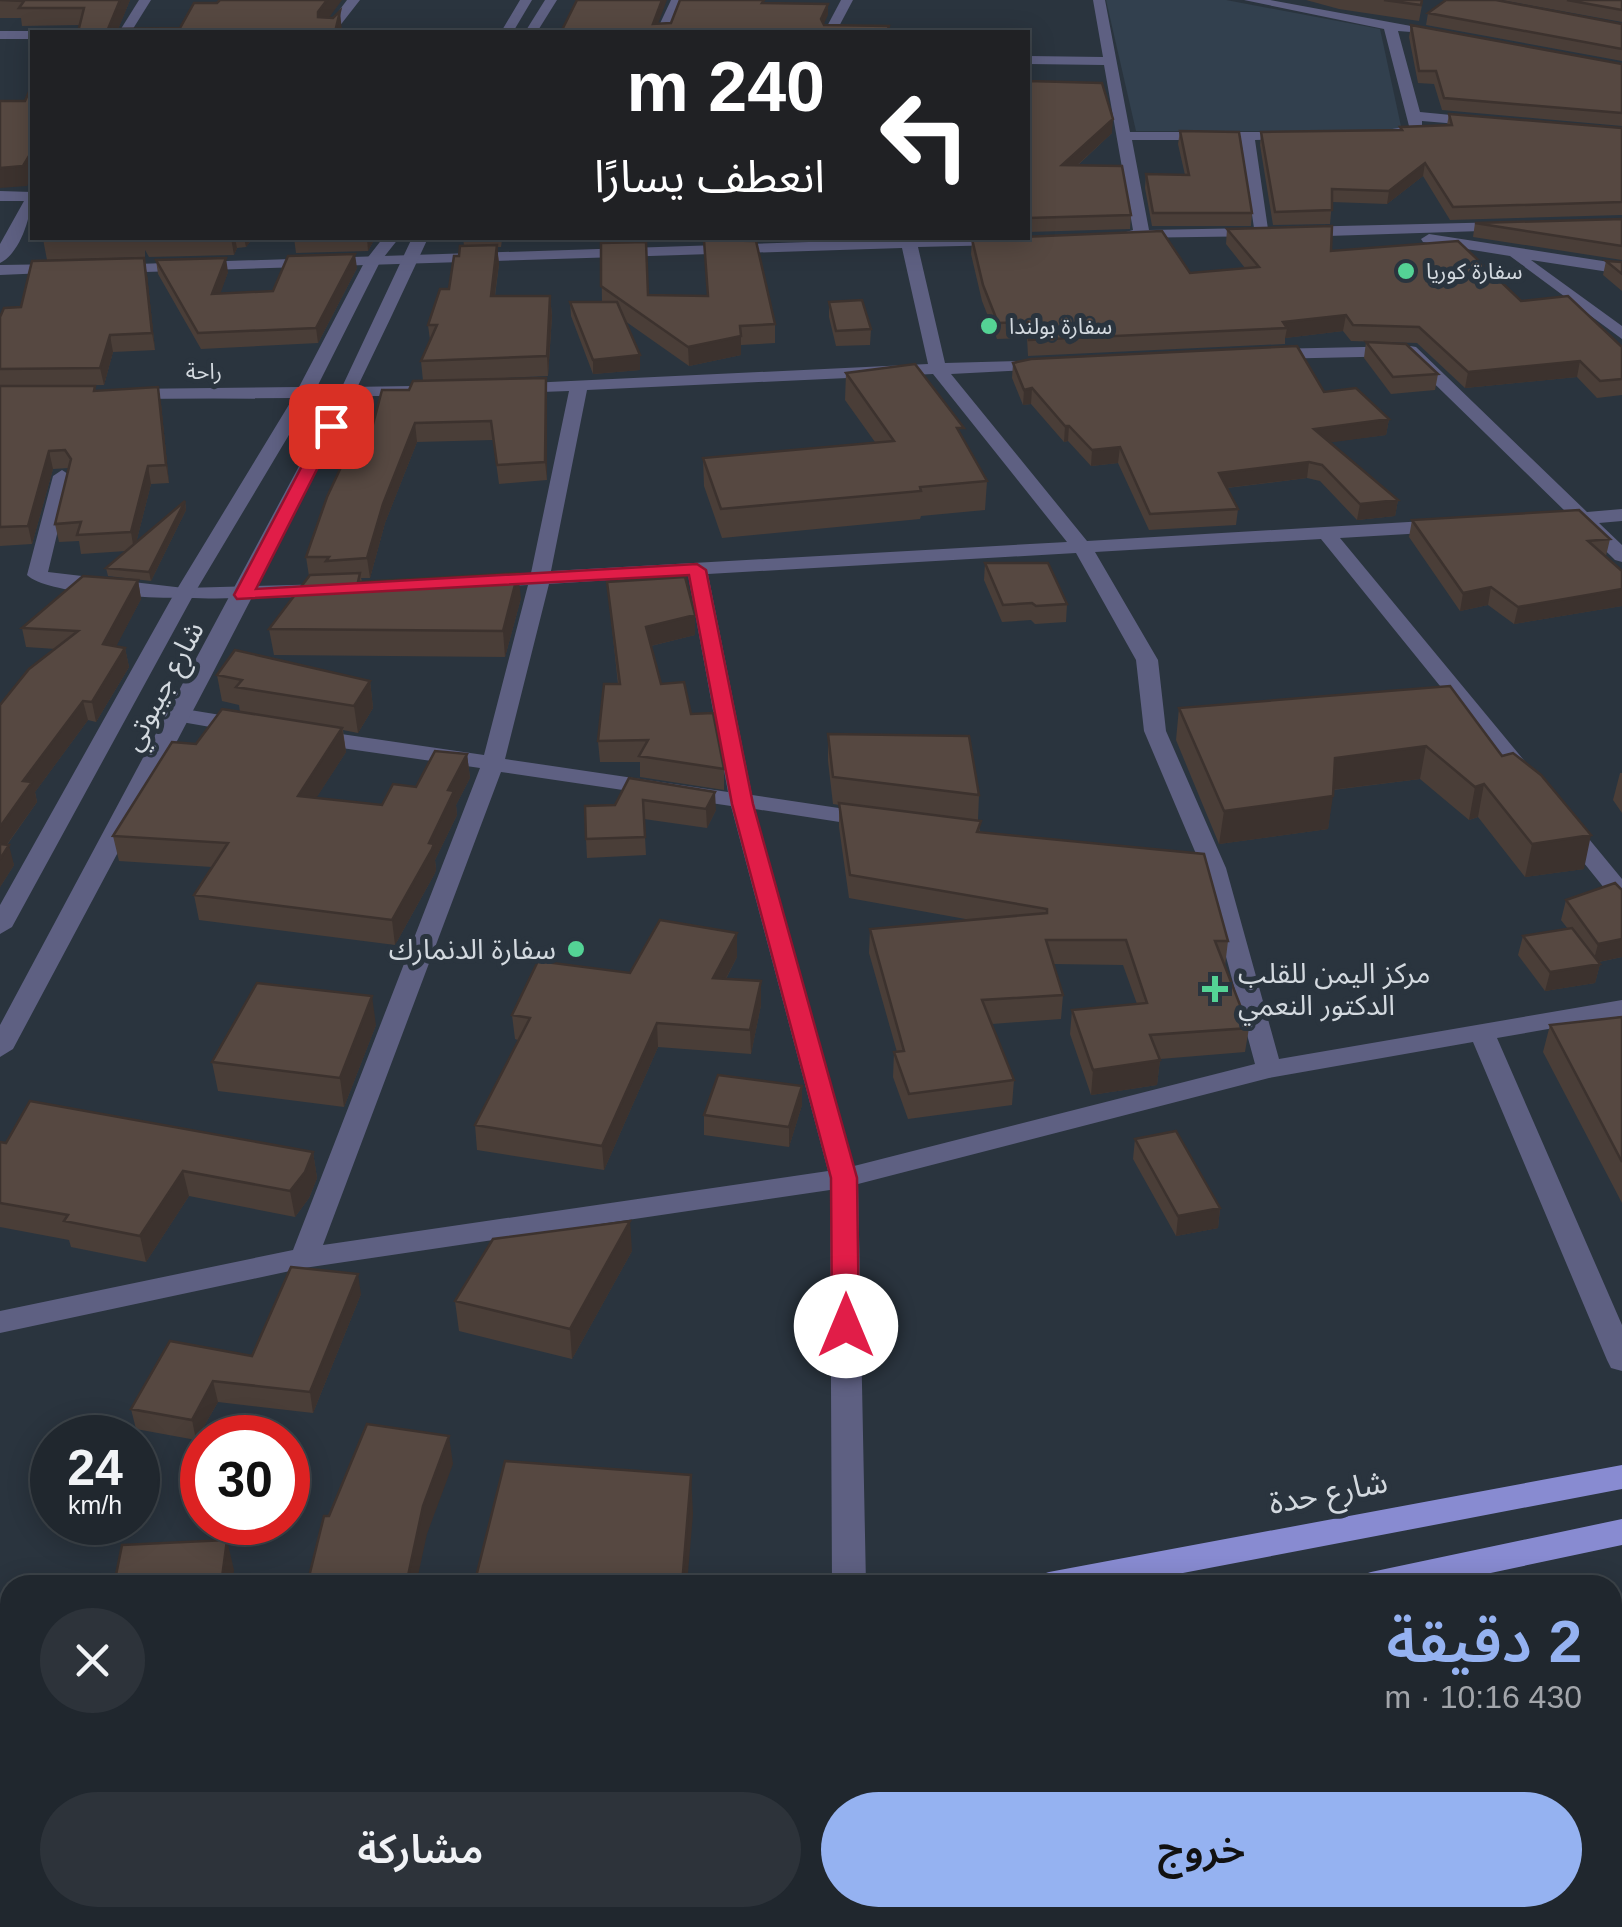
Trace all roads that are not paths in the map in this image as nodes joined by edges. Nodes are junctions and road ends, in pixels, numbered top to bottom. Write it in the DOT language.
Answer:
graph roads {
  1 [pos="146,0"];
  2 [pos="354,0"];
  3 [pos="526,0"];
  4 [pos="551,0"];
  5 [pos="677,0"];
  6 [pos="847,0"];
  7 [pos="1099,0"];
  8 [pos="1260,1"];
  9 [pos="1390,26"];
  10 [pos="509,29"];
  11 [pos="126,30"];
  12 [pos="331,30"];
  13 [pos="532,30"];
  14 [pos="663,30"];
  15 [pos="831,30"];
  16 [pos="1429,33"];
  17 [pos="0,34"];
  18 [pos="30,36"];
  19 [pos="1030,60"];
  20 [pos="1113,61"];
  21 [pos="1415,116"];
  22 [pos="1490,123"];
  23 [pos="1302,134"];
  24 [pos="1377,134"];
  25 [pos="1247,135"];
  26 [pos="1126,136"];
  27 [pos="0,196"];
  28 [pos="30,198"];
  29 [pos="30,202"];
  30 [pos="1529,226"];
  31 [pos="1380,230"];
  32 [pos="1263,233"];
  33 [pos="1142,235"];
  34 [pos="1123,236"];
  35 [pos="389,240"];
  36 [pos="419,240"];
  37 [pos="936,240"];
  38 [pos="1011,240"];
  39 [pos="736,242"];
  40 [pos="909,243"];
  41 [pos="1516,255"];
  42 [pos="0,258"];
  43 [pos="407,259"];
  44 [pos="373,261"];
  45 [pos="78,268"];
  46 [pos="98,268"];
  47 [pos="1622,268"];
  48 [pos="0,270"];
  49 [pos="1622,334"];
  50 [pos="1250,355"];
  51 [pos="1074,363"];
  52 [pos="938,369"];
  53 [pos="579,387"];
  54 [pos="502,389"];
  55 [pos="425,390"];
  56 [pos="348,392"];
  57 [pos="305,393"];
  58 [pos="114,394"];
  59 [pos="62,476"];
  60 [pos="1622,515"];
  61 [pos="1581,518"];
  62 [pos="1542,520"];
  63 [pos="1463,525"];
  64 [pos="1326,533"];
  65 [pos="1082,547"];
  66 [pos="1622,556"];
  67 [pos="697,570"];
  68 [pos="540,578"];
  69 [pos="461,583"];
  70 [pos="342,590"];
  71 [pos="184,594"];
  72 [pos="244,595"];
  73 [pos="178,716"];
  74 [pos="492,766"];
  75 [pos="742,804"];
  76 [pos="893,823"];
  77 [pos="1622,894"];
  78 [pos="0,928"];
  79 [pos="1622,1008"];
  80 [pos="1482,1032"];
  81 [pos="0,1049"];
  82 [pos="1269,1069"];
  83 [pos="844,1178"];
  84 [pos="304,1258"];
  85 [pos="0,1322"];
  86 [pos="1622,1360"];
  87 [pos="1622,1477"];
  88 [pos="1622,1532"];
  89 [pos="849,1575"];
  90 [pos="1102,1575"];
  91 [pos="1418,1575"];
  1 -- 11 [label="street"];
  2 -- 12 [label="street"];
  3 -- 10 [label="street"];
  4 -- 13 [label="street"];
  5 -- 14 [label="street"];
  6 -- 15 [label="street"];
  7 -- 20 [label="street"];
  8 -- 9 [label="street"];
  9 -- 16 [label="street"];
  9 -- 21 [label="street"];
  10 -- 13 [label="street"];
  17 -- 18 [label="street"];
  19 -- 20 [label="street"];
  20 -- 26 [label="street"];
  21 -- 22 [label="street"];
  21 -- 24 [label="street"];
  23 -- 25 [label="street"];
  25 -- 26 [label="street"];
  25 -- 32 [label="street"];
  26 -- 33 [label="street"];
  27 -- 28 [label="street"];
  29 -- 42 [label="street"];
  30 -- 31 [label="street"];
  31 -- 32 [label="street"];
  31 -- 41 [label="street"];
  32 -- 33 [label="street"];
  33 -- 34 [label="street"];
  35 -- 44 [label="street, شارع جيبوتي"];
  36 -- 43 [label="street, شارع جيبوتي"];
  37 -- 38 [label="street"];
  37 -- 40 [label="street"];
  39 -- 40 [label="street"];
  39 -- 43 [label="street"];
  40 -- 52 [label="street"];
  41 -- 47 [label="street"];
  41 -- 49 [label="street"];
  43 -- 44 [label="street"];
  43 -- 56 [label="street, شارع جيبوتي"];
  44 -- 46 [label="street"];
  44 -- 57 [label="street, شارع جيبوتي"];
  45 -- 48 [label="street"];
  50 -- 61 [label="street"];
  51 -- 52 [label="street"];
  52 -- 53 [label="street"];
  52 -- 65 [label="street"];
  53 -- 54 [label="street"];
  53 -- 68 [label="street"];
  55 -- 56 [label="street, راحة"];
  56 -- 57 [label="street, راحة"];
  56 -- 72 [label="street, شارع جيبوتي"];
  57 -- 58 [label="street, راحة"];
  57 -- 71 [label="street, شارع جيبوتي"];
  59 -- 71 [label="street"];
  60 -- 61 [label="street"];
  61 -- 62 [label="street"];
  61 -- 66 [label="street"];
  63 -- 64 [label="street"];
  64 -- 65 [label="street"];
  64 -- 77 [label="street"];
  65 -- 67 [label="street"];
  65 -- 82 [label="street"];
  67 -- 68 [label="street"];
  67 -- 75 [label="street"];
  68 -- 69 [label="street"];
  68 -- 74 [label="street"];
  70 -- 72 [label="street"];
  71 -- 72 [label="street"];
  71 -- 78 [label="street, شارع جيبوتي"];
  72 -- 73 [label="street, شارع جيبوتي"];
  73 -- 74 [label="street"];
  73 -- 81 [label="street, شارع جيبوتي"];
  74 -- 75 [label="street"];
  74 -- 84 [label="street"];
  75 -- 76 [label="street"];
  75 -- 83 [label="street"];
  79 -- 80 [label="street"];
  80 -- 82 [label="street"];
  80 -- 86 [label="street"];
  82 -- 83 [label="street"];
  83 -- 84 [label="street"];
  83 -- 89 [label="street"];
  84 -- 85 [label="street"];
  87 -- 90 [label="main road, شارع حدة"];
  88 -- 91 [label="main road"];
}
